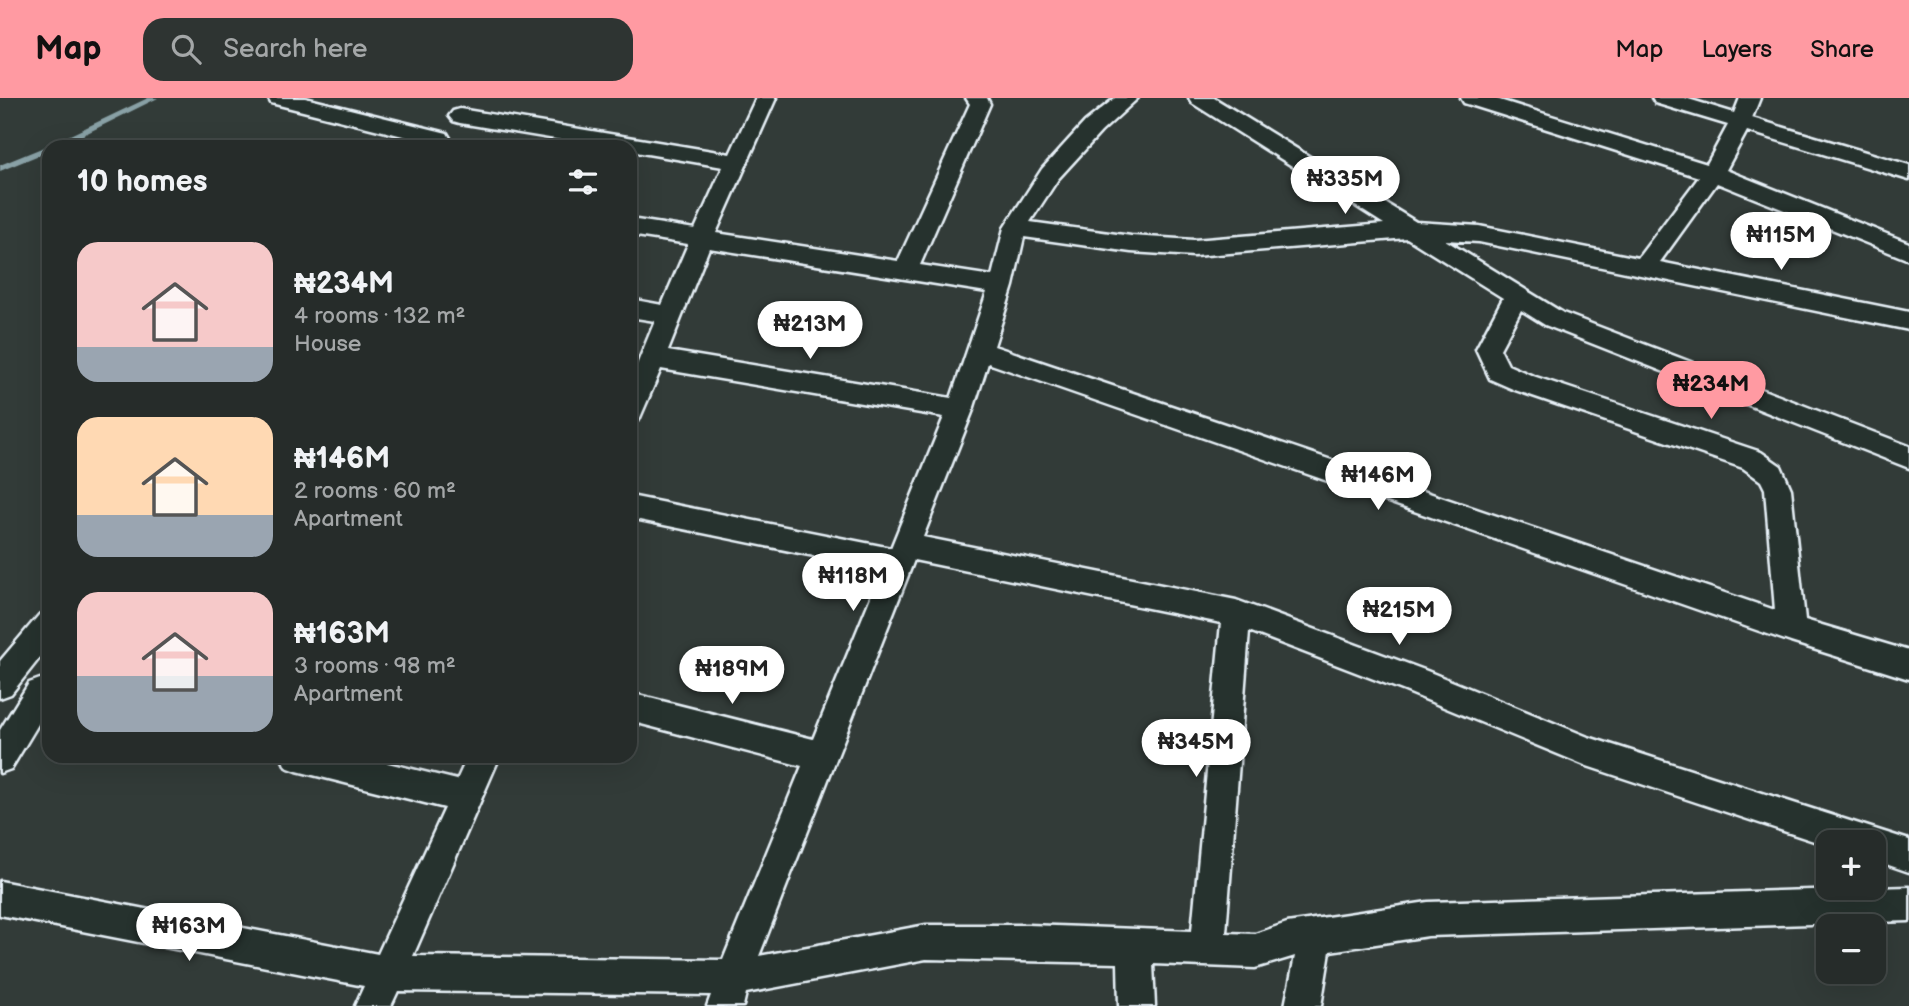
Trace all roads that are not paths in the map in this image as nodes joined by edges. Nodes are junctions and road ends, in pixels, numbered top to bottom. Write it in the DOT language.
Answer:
graph roads {
  1 [pos="278,98"];
  2 [pos="474,98"];
  3 [pos="766,98"];
  4 [pos="976,98"];
  5 [pos="1128,98"];
  6 [pos="1199,98"];
  7 [pos="1471,98"];
  8 [pos="1662,98"];
  9 [pos="1750,98"];
  10 [pos="460,116"];
  11 [pos="1742,120"];
  12 [pos="425,140"];
  13 [pos="439,140"];
  14 [pos="605,140"];
  15 [pos="637,145"];
  16 [pos="737,162"];
  17 [pos="1909,173"];
  18 [pos="1715,174"];
  19 [pos="1015,228"];
  20 [pos="637,229"];
  21 [pos="1408,230"];
  22 [pos="701,240"];
  23 [pos="1909,251"];
  24 [pos="1644,267"];
  25 [pos="905,272"];
  26 [pos="1000,286"];
  27 [pos="1516,296"];
  28 [pos="637,309"];
  29 [pos="670,314"];
  30 [pos="1909,321"];
  31 [pos="980,351"];
  32 [pos="653,358"];
  33 [pos="637,396"];
  34 [pos="960,410"];
  35 [pos="1909,457"];
  36 [pos="637,508"];
  37 [pos="903,554"];
  38 [pos="1236,613"];
  39 [pos="1791,629"];
  40 [pos="42,633"];
  41 [pos="1909,665"];
  42 [pos="1,684"];
  43 [pos="42,693"];
  44 [pos="42,698"];
  45 [pos="637,710"];
  46 [pos="822,756"];
  47 [pos="0,758"];
  48 [pos="326,763"];
  49 [pos="481,763"];
  50 [pos="465,797"];
  51 [pos="1829,830"];
  52 [pos="1886,848"];
  53 [pos="1909,856"];
  54 [pos="0,898"];
  55 [pos="1909,904"];
  56 [pos="1316,936"];
  57 [pos="1135,946"];
  58 [pos="1208,949"];
  59 [pos="387,973"];
  60 [pos="729,992"];
  61 [pos="373,1006"];
  62 [pos="1137,1006"];
  63 [pos="1303,1006"];
  1 -- 12 [label="street"];
  2 -- 10 [label="street"];
  3 -- 16 [label="street"];
  4 -- 25 [label="street"];
  5 -- 19 [label="street"];
  6 -- 21 [label="street"];
  7 -- 18 [label="street"];
  8 -- 11 [label="street"];
  9 -- 11 [label="street"];
  10 -- 13 [label="street"];
  10 -- 14 [label="street"];
  11 -- 17 [label="street"];
  11 -- 18 [label="street"];
  15 -- 16 [label="street"];
  16 -- 22 [label="street"];
  18 -- 23 [label="street"];
  18 -- 24 [label="street"];
  19 -- 21 [label="street"];
  19 -- 26 [label="street"];
  20 -- 22 [label="street"];
  21 -- 24 [label="street"];
  21 -- 27 [label="street"];
  22 -- 25 [label="street"];
  22 -- 29 [label="street"];
  24 -- 30 [label="street"];
  25 -- 26 [label="street"];
  26 -- 31 [label="street"];
  27 -- 35 [label="street"];
  27 -- 39 [label="street"];
  28 -- 29 [label="street"];
  29 -- 32 [label="street"];
  31 -- 34 [label="street"];
  31 -- 39 [label="street"];
  32 -- 33 [label="street"];
  32 -- 34 [label="street"];
  34 -- 37 [label="street"];
  36 -- 37 [label="street"];
  37 -- 38 [label="street"];
  37 -- 46 [label="street"];
  38 -- 51 [label="street"];
  38 -- 58 [label="street"];
  39 -- 41 [label="street"];
  40 -- 42 [label="street"];
  42 -- 43 [label="street"];
  44 -- 47 [label="street"];
  45 -- 46 [label="street"];
  46 -- 60 [label="street"];
  48 -- 50 [label="street"];
  49 -- 50 [label="street"];
  50 -- 59 [label="street"];
  52 -- 53 [label="street"];
  54 -- 59 [label="street"];
  55 -- 56 [label="street"];
  56 -- 58 [label="street"];
  56 -- 63 [label="street"];
  57 -- 58 [label="street"];
  57 -- 60 [label="street"];
  57 -- 62 [label="street"];
  59 -- 60 [label="street"];
  59 -- 61 [label="street"];
}
